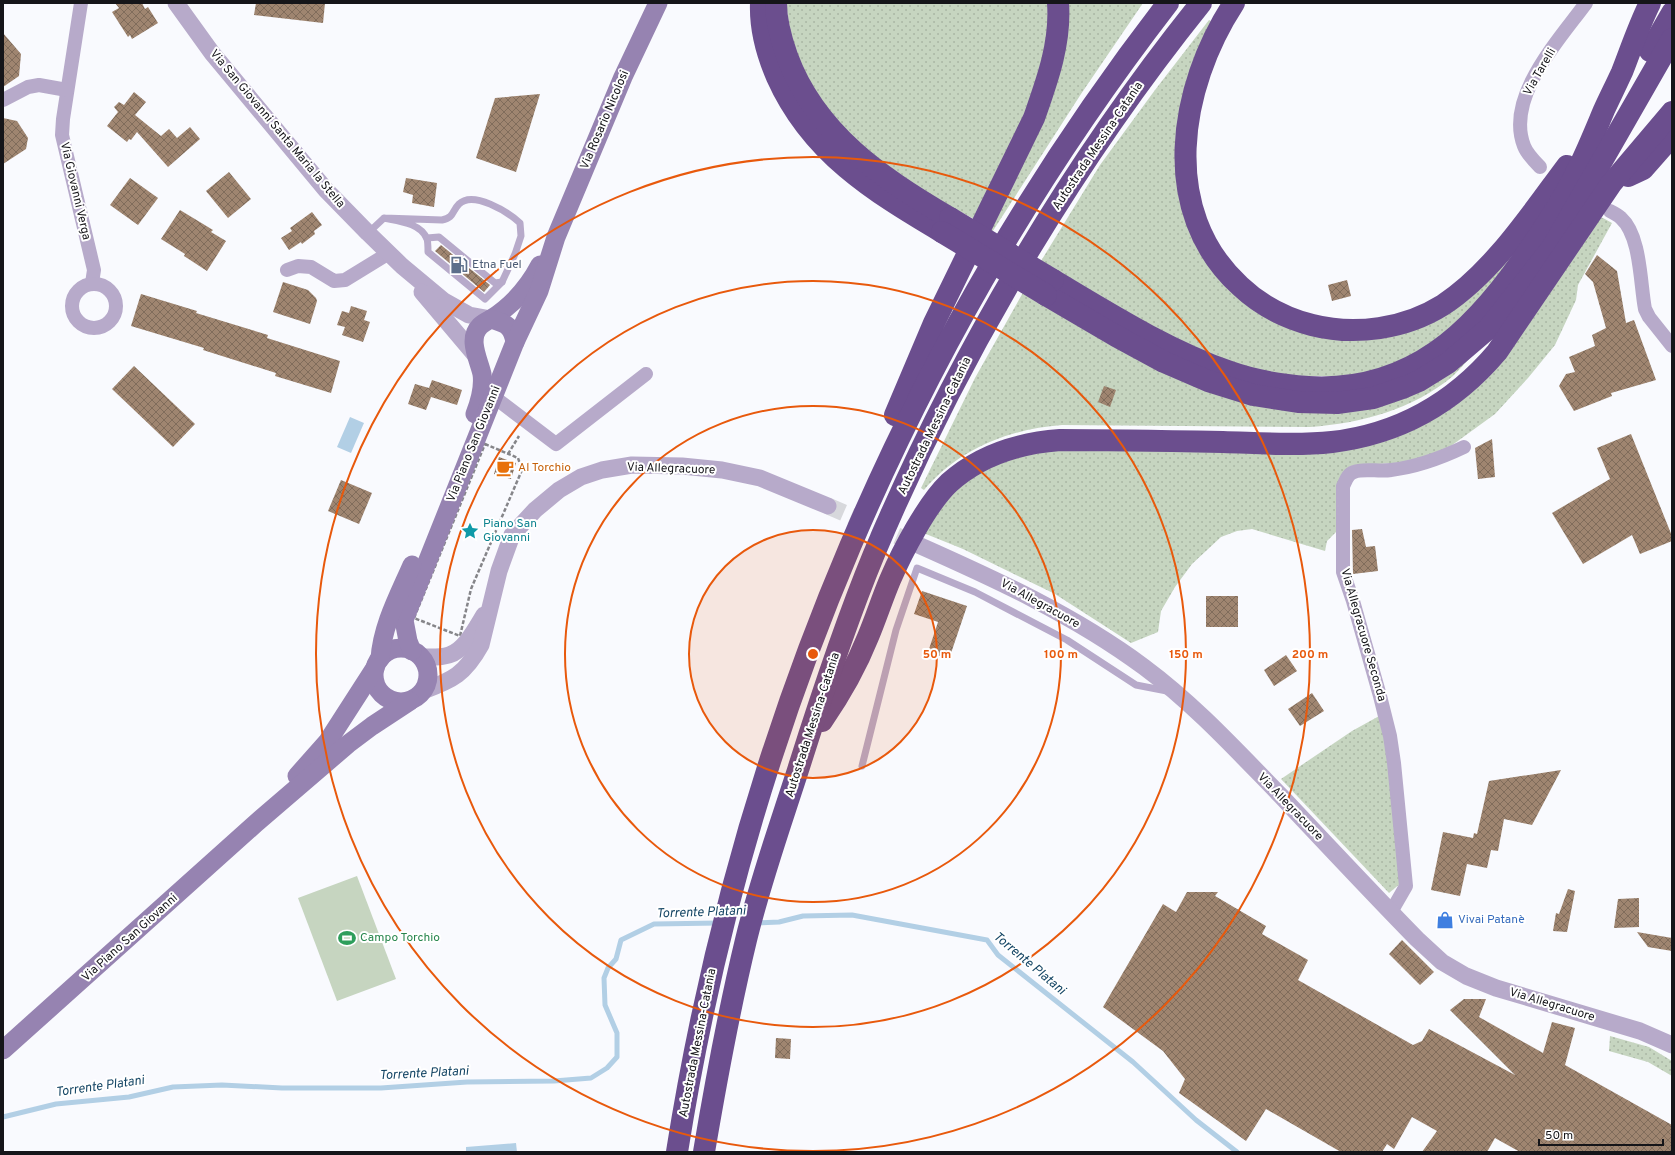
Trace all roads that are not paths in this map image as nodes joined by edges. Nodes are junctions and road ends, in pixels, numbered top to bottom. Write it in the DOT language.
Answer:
graph roads {
  1 [pos="81,3"];
  2 [pos="176,3"];
  3 [pos="658,3"];
  4 [pos="761,3"];
  5 [pos="776,3"];
  6 [pos="1058,3"];
  7 [pos="1168,3"];
  8 [pos="1201,3"];
  9 [pos="1234,3"];
  10 [pos="1586,3"];
  11 [pos="1638,3"];
  12 [pos="1650,3"];
  13 [pos="1664,3"];
  14 [pos="1672,13"];
  15 [pos="1672,39"];
  16 [pos="1672,57"];
  17 [pos="1622,72"];
  18 [pos="67,90"];
  19 [pos="3,100"];
  20 [pos="1605,107"];
  21 [pos="1633,109"];
  22 [pos="1672,112"];
  23 [pos="1672,136"];
  24 [pos="1606,155"];
  25 [pos="1540,167"];
  26 [pos="1611,184"];
  27 [pos="1610,211"];
  28 [pos="384,218"];
  29 [pos="946,225"];
  30 [pos="368,233"];
  31 [pos="427,238"];
  32 [pos="556,238"];
  33 [pos="1552,248"];
  34 [pos="389,253"];
  35 [pos="402,266"];
  36 [pos="287,270"];
  37 [pos="502,282"];
  38 [pos="92,283"];
  39 [pos="1049,288"];
  40 [pos="491,319"];
  41 [pos="515,342"];
  42 [pos="1672,346"];
  43 [pos="476,356"];
  44 [pos="646,374"];
  45 [pos="494,397"];
  46 [pos="1464,447"];
  47 [pos="828,506"];
  48 [pos="916,544"];
  49 [pos="489,608"];
  50 [pos="820,620"];
  51 [pos="416,654"];
  52 [pos="377,664"];
  53 [pos="852,671"];
  54 [pos="1175,692"];
  55 [pos="417,696"];
  56 [pos="806,744"];
  57 [pos="862,766"];
  58 [pos="255,824"];
  59 [pos="1391,912"];
  60 [pos="1672,1045"];
  61 [pos="3,1050"];
  62 [pos="677,1152"];
  63 [pos="704,1152"];
  1 -- 18 [label="street, Via Giovanni Verga"];
  2 -- 30 [label="street, Via San Giovanni Santa Maria la Stella"];
  3 -- 32 [label="main road, Via Rosario Nicolosi"];
  4 -- 29 [label="highway"];
  5 -- 29 [label="highway"];
  6 -- 50 [label="highway"];
  7 -- 50 [label="highway, Autostrada Messina-Catania"];
  8 -- 56 [label="highway, Autostrada Messina-Catania"];
  9 -- 20 [label="highway"];
  10 -- 25 [label="street, Via Tarelli"];
  11 -- 17 [label="highway"];
  12 -- 17 [label="highway"];
  13 -- 17 [label="highway"];
  14 -- 24 [label="highway"];
  15 -- 21 [label="highway"];
  16 -- 21 [label="highway"];
  17 -- 20 [label="highway"];
  18 -- 19 [label="street"];
  18 -- 38 [label="street, Via Giovanni Verga"];
  20 -- 39 [label="highway"];
  21 -- 24 [label="highway"];
  22 -- 26 [label="highway"];
  23 -- 26 [label="highway"];
  24 -- 33 [label="highway"];
  26 -- 53 [label="highway"];
  27 -- 42 [label="street"];
  28 -- 30 [label="lane"];
  28 -- 31 [label="lane"];
  28 -- 37 [label="lane"];
  29 -- 39 [label="highway, bridge"];
  30 -- 34 [label="street, Via San Giovanni Santa Maria la Stella"];
  31 -- 37 [label="lane"];
  31 -- 37 [label="lane"];
  32 -- 40 [label="main road, Via Piano San Giovanni"];
  32 -- 41 [label="main road, Via Piano San Giovanni"];
  33 -- 39 [label="highway"];
  33 -- 53 [label="highway"];
  34 -- 35 [label="street, Via San Giovanni Santa Maria la Stella"];
  34 -- 36 [label="street"];
  35 -- 40 [label="street"];
  35 -- 43 [label="street"];
  40 -- 41 [label="main road"];
  40 -- 43 [label="main road, Via Piano San Giovanni"];
  41 -- 45 [label="main road, Via Piano San Giovanni"];
  43 -- 52 [label="main road, Via Piano San Giovanni"];
  44 -- 45 [label="street"];
  45 -- 51 [label="main road, Via Piano San Giovanni"];
  46 -- 59 [label="street, Via Allegracuore Seconda"];
  47 -- 49 [label="street, Via Allegracuore"];
  48 -- 54 [label="street, Via Allegracuore"];
  49 -- 51 [label="street"];
  49 -- 55 [label="street, Via Allegracuore"];
  50 -- 62 [label="highway, Autostrada Messina-Catania"];
  51 -- 52 [label="main road"];
  51 -- 55 [label="main road"];
  52 -- 55 [label="main road"];
  52 -- 58 [label="main road"];
  53 -- 56 [label="highway"];
  54 -- 57 [label="lane"];
  54 -- 59 [label="street, Via Allegracuore"];
  55 -- 58 [label="main road"];
  56 -- 63 [label="highway, Autostrada Messina-Catania"];
  58 -- 61 [label="main road, Via Piano San Giovanni"];
  59 -- 60 [label="street, Via Allegracuore"];
}
